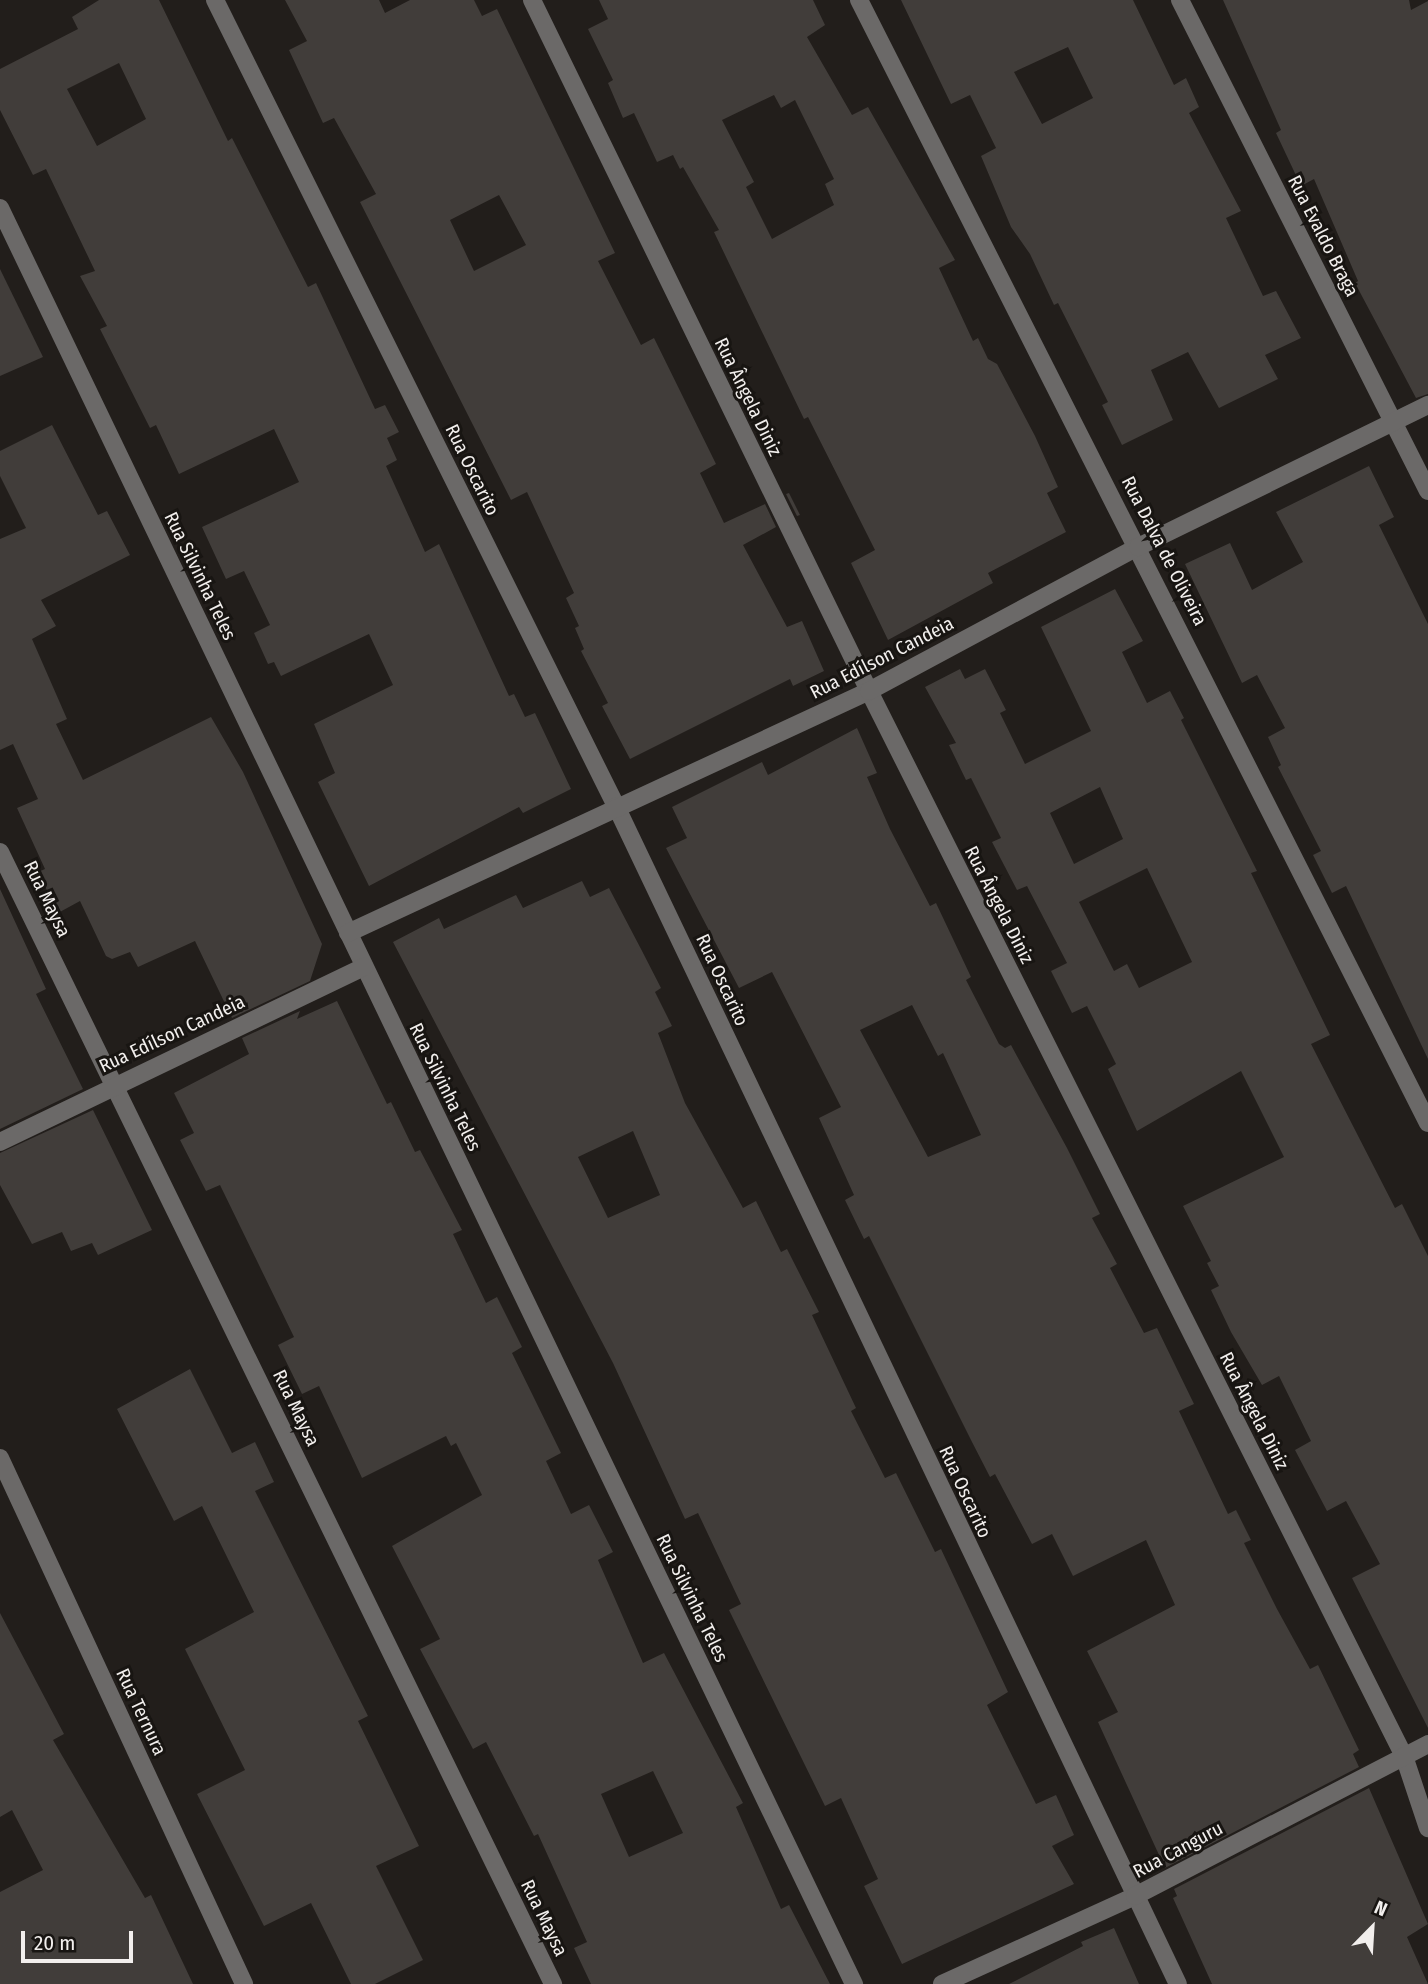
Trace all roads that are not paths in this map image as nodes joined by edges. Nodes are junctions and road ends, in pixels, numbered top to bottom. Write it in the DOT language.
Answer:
graph roads {
  1 [pos="215,0"];
  2 [pos="532,0"];
  3 [pos="859,0"];
  4 [pos="1180,0"];
  5 [pos="0,208"];
  6 [pos="1428,405"];
  7 [pos="1393,421"];
  8 [pos="1428,491"];
  9 [pos="1139,547"];
  10 [pos="869,691"];
  11 [pos="616,806"];
  12 [pos="0,852"];
  13 [pos="348,933"];
  14 [pos="364,967"];
  15 [pos="115,1083"];
  16 [pos="1428,1123"];
  17 [pos="0,1142"];
  18 [pos="0,1458"];
  19 [pos="1428,1744"];
  20 [pos="1404,1756"];
  21 [pos="1428,1828"];
  22 [pos="1135,1896"];
  23 [pos="244,1984"];
  24 [pos="553,1984"];
  25 [pos="854,1984"];
  26 [pos="942,1984"];
  27 [pos="1178,1984"];
  1 -- 11 [label="street, Rua Oscarito"];
  2 -- 10 [label="street, Rua Ângela Diniz"];
  3 -- 9 [label="street, Rua Dalva de Oliveira"];
  4 -- 7 [label="street, Rua Evaldo Braga"];
  5 -- 13 [label="street, Rua Silvinha Teles"];
  6 -- 7 [label="street, Rua Edílson Candeia"];
  7 -- 8 [label="street, Rua Evaldo Braga"];
  7 -- 9 [label="street, Rua Edílson Candeia"];
  9 -- 10 [label="street, Rua Edílson Candeia"];
  9 -- 16 [label="street, Rua Dalva de Oliveira"];
  10 -- 11 [label="street, Rua Edílson Candeia"];
  10 -- 20 [label="street, Rua Ângela Diniz"];
  11 -- 13 [label="street, Rua Edílson Candeia"];
  11 -- 22 [label="street, Rua Oscarito"];
  12 -- 15 [label="street, Rua Maysa"];
  13 -- 14 [label="street, Rua Silvinha Teles"];
  14 -- 15 [label="street, Rua Edílson Candeia"];
  14 -- 25 [label="street, Rua Silvinha Teles"];
  15 -- 17 [label="street, Rua Edílson Candeia"];
  15 -- 24 [label="street, Rua Maysa"];
  18 -- 23 [label="street, Rua Ternura"];
  19 -- 20 [label="street, Rua Canguru"];
  20 -- 21 [label="street, Rua Ângela Diniz"];
  20 -- 22 [label="street, Rua Canguru"];
  22 -- 26 [label="street, Rua Canguru"];
  22 -- 27 [label="street, Rua Oscarito"];
}
